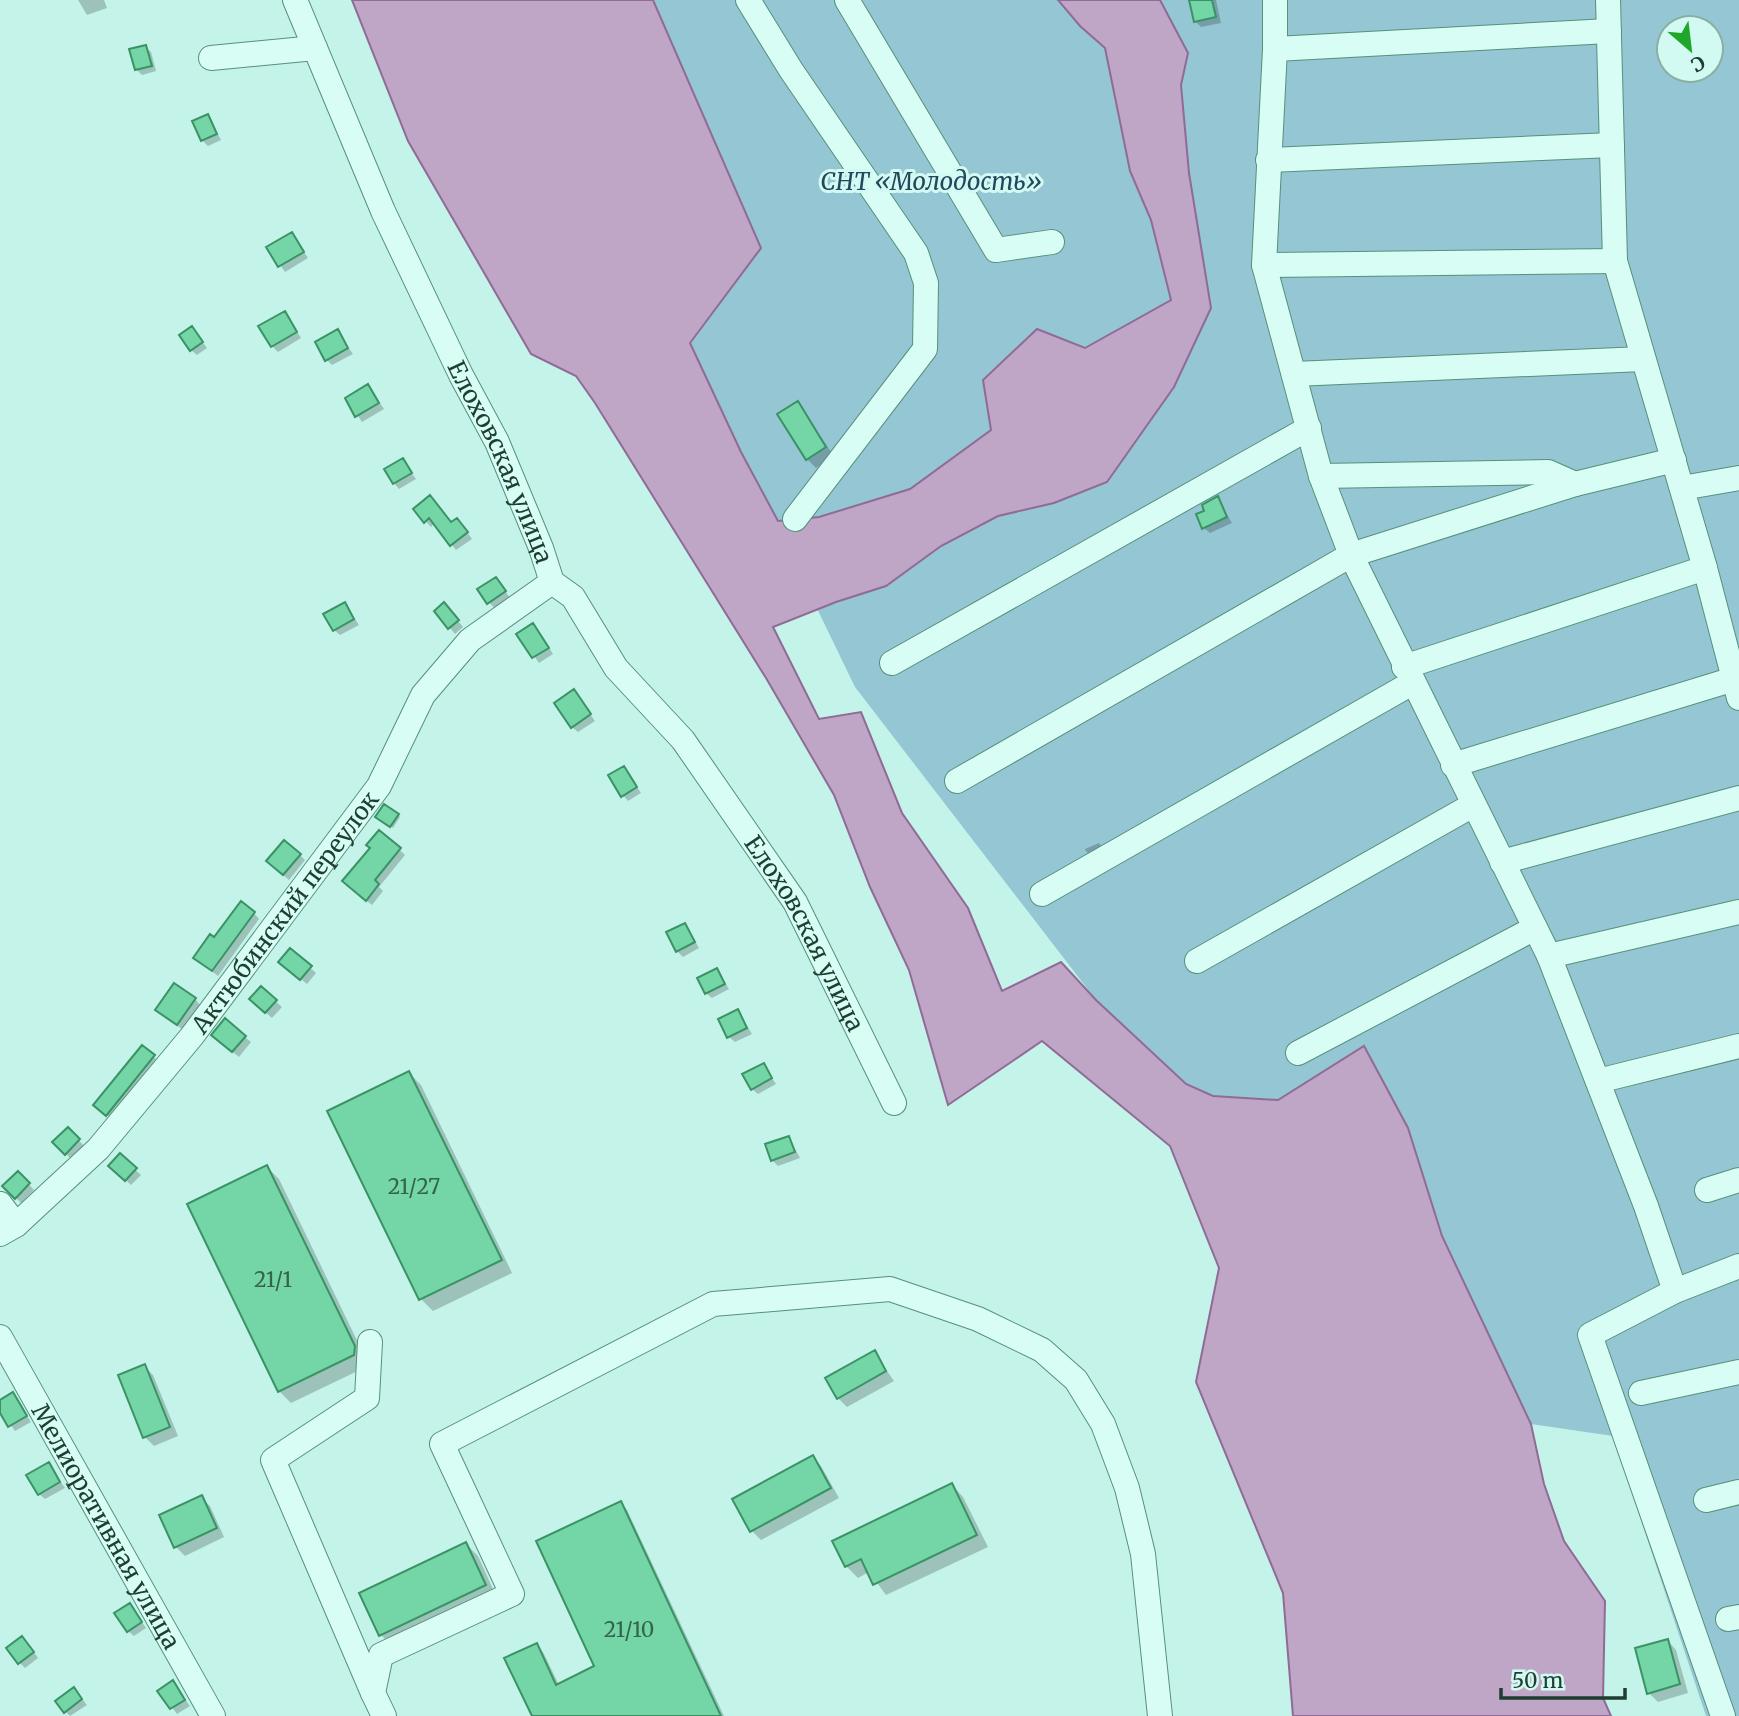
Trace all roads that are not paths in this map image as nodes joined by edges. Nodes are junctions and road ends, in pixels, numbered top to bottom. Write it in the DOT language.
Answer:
graph roads {
  1 [pos="295,0"];
  2 [pos="748,0"];
  3 [pos="847,0"];
  4 [pos="1275,0"];
  5 [pos="1608,0"];
  6 [pos="1609,32"];
  7 [pos="315,48"];
  8 [pos="1275,49"];
  9 [pos="211,58"];
  10 [pos="1612,145"];
  11 [pos="1268,160"];
  12 [pos="1052,242"];
  13 [pos="1615,261"];
  14 [pos="1264,265"];
  15 [pos="1643,359"];
  16 [pos="1294,374"];
  17 [pos="1308,428"];
  18 [pos="1674,460"];
  19 [pos="1321,476"];
  20 [pos="1739,478"];
  21 [pos="1575,484"];
  22 [pos="1682,488"];
  23 [pos="795,519"];
  24 [pos="1350,555"];
  25 [pos="1705,568"];
  26 [pos="552,582"];
  27 [pos="1729,621"];
  28 [pos="892,663"];
  29 [pos="1408,675"];
  30 [pos="1737,689"];
  31 [pos="1452,765"];
  32 [pos="957,781"];
  33 [pos="1739,798"];
  34 [pos="1473,805"];
  35 [pos="1502,862"];
  36 [pos="1042,894"];
  37 [pos="1739,912"];
  38 [pos="1535,928"];
  39 [pos="1549,956"];
  40 [pos="1197,961"];
  41 [pos="1739,1046"];
  42 [pos="1298,1053"];
  43 [pos="1598,1081"];
  44 [pos="894,1103"];
  45 [pos="1739,1180"];
  46 [pos="1707,1190"];
  47 [pos="0,1204"];
  48 [pos="8,1230"];
  49 [pos="1739,1266"];
  50 [pos="1675,1291"];
  51 [pos="0,1337"];
  52 [pos="370,1342"];
  53 [pos="1739,1372"];
  54 [pos="1641,1393"];
  55 [pos="1739,1492"];
  56 [pos="1706,1500"];
  57 [pos="373,1693"];
  58 [pos="213,1716"];
  59 [pos="384,1716"];
  60 [pos="1160,1716"];
  61 [pos="1723,1716"];
  1 -- 7 [label="street, Елоховская улица"];
  2 -- 23 [label="street"];
  3 -- 12 [label="street"];
  4 -- 8 [label="street"];
  5 -- 6 [label="street"];
  6 -- 8 [label="street"];
  6 -- 10 [label="street"];
  7 -- 9 [label="street"];
  7 -- 26 [label="street, Елоховская улица"];
  8 -- 11 [label="street"];
  10 -- 11 [label="street"];
  10 -- 13 [label="street"];
  11 -- 14 [label="street"];
  13 -- 14 [label="street"];
  13 -- 15 [label="street"];
  14 -- 16 [label="street"];
  15 -- 16 [label="street"];
  15 -- 18 [label="street"];
  16 -- 17 [label="street"];
  17 -- 19 [label="street"];
  17 -- 28 [label="street"];
  18 -- 21 [label="street"];
  18 -- 22 [label="street"];
  19 -- 21 [label="street"];
  19 -- 24 [label="street"];
  20 -- 22 [label="street"];
  21 -- 24 [label="street"];
  22 -- 25 [label="street"];
  24 -- 29 [label="street"];
  24 -- 32 [label="street"];
  25 -- 27 [label="street"];
  25 -- 29 [label="street"];
  26 -- 44 [label="street, Елоховская улица"];
  26 -- 48 [label="street, Актюбинский переулок"];
  27 -- 30 [label="street"];
  29 -- 31 [label="street"];
  29 -- 36 [label="street"];
  30 -- 31 [label="street"];
  31 -- 34 [label="street"];
  33 -- 35 [label="street"];
  34 -- 35 [label="street"];
  34 -- 40 [label="street"];
  35 -- 38 [label="street"];
  37 -- 39 [label="street"];
  38 -- 39 [label="street"];
  38 -- 42 [label="street"];
  39 -- 43 [label="street"];
  41 -- 43 [label="street"];
  43 -- 50 [label="street"];
  45 -- 46 [label="street"];
  47 -- 48 [label="street"];
  49 -- 50 [label="street"];
  50 -- 61 [label="street"];
  51 -- 58 [label="street, Мелиоративная улица"];
  52 -- 57 [label="street"];
  53 -- 54 [label="street"];
  55 -- 56 [label="street"];
  57 -- 59 [label="street"];
  57 -- 60 [label="street"];
}
